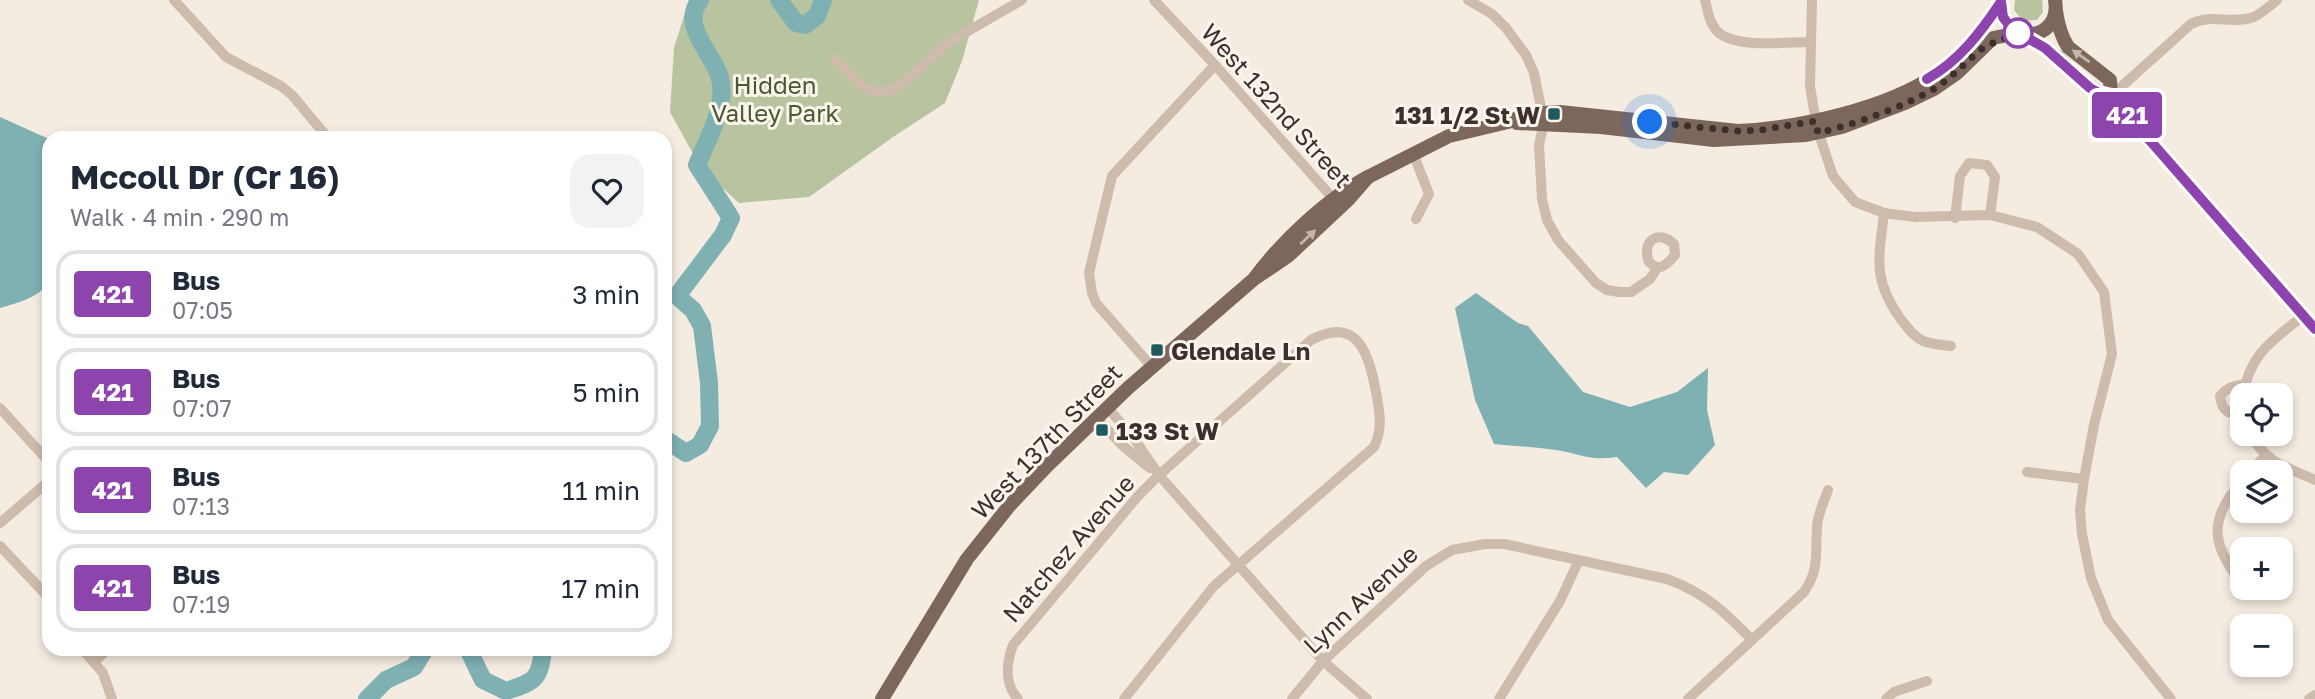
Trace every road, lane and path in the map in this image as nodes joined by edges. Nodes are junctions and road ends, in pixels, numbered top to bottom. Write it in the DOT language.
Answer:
graph roads {
  1 [pos="174,0"];
  2 [pos="1022,0"];
  3 [pos="1154,0"];
  4 [pos="1468,0"];
  5 [pos="1705,0"];
  6 [pos="1812,0"];
  7 [pos="2277,0"];
  8 [pos="2002,1"];
  9 [pos="2056,4"];
  10 [pos="2021,33"];
  11 [pos="1811,42"];
  12 [pos="835,59"];
  13 [pos="1215,65"];
  14 [pos="1931,84"];
  15 [pos="2111,96"];
  16 [pos="1543,118"];
  17 [pos="1817,127"];
  18 [pos="322,131"];
  19 [pos="1413,153"];
  20 [pos="1336,203"];
  21 [pos="1884,213"];
  22 [pos="1990,215"];
  23 [pos="1955,218"];
  24 [pos="1416,219"];
  25 [pos="1657,268"];
  26 [pos="2303,316"];
  27 [pos="2315,329"];
  28 [pos="1951,346"];
  29 [pos="1152,367"];
  30 [pos="2247,383"];
  31 [pos="2230,388"];
  32 [pos="0,408"];
  33 [pos="1102,412"];
  34 [pos="2230,414"];
  35 [pos="2260,446"];
  36 [pos="2266,454"];
  37 [pos="42,455"];
  38 [pos="2260,460"];
  39 [pos="2027,472"];
  40 [pos="1159,475"];
  41 [pos="2084,479"];
  42 [pos="2315,480"];
  43 [pos="42,487"];
  44 [pos="1828,490"];
  45 [pos="2230,494"];
  46 [pos="0,523"];
  47 [pos="0,546"];
  48 [pos="1579,560"];
  49 [pos="1238,564"];
  50 [pos="2230,568"];
  51 [pos="42,591"];
  52 [pos="1752,640"];
  53 [pos="88,656"];
  54 [pos="100,656"];
  55 [pos="1323,661"];
  56 [pos="94,662"];
  57 [pos="1927,681"];
  58 [pos="2315,695"];
  59 [pos="112,699"];
  60 [pos="882,699"];
  61 [pos="1018,699"];
  62 [pos="1124,699"];
  63 [pos="1292,699"];
  64 [pos="1367,699"];
  65 [pos="1499,699"];
  66 [pos="1688,699"];
  67 [pos="1886,699"];
  68 [pos="2171,699"];
  69 [pos="2309,699"];
  1 -- 18 [label="street"];
  2 -- 12 [label="street"];
  3 -- 13 [label="street, West 132nd Street"];
  4 -- 16 [label="street"];
  5 -- 11 [label="street"];
  6 -- 11 [label="street"];
  7 -- 15 [label="street"];
  8 -- 10 [label="main road"];
  8 -- 14 [label="main road"];
  9 -- 10 [label="main road"];
  15 -- 9 [label="main road, one-way"];
  10 -- 14 [label="main road"];
  10 -- 15 [label="main road"];
  11 -- 17 [label="street"];
  13 -- 20 [label="street, West 132nd Street"];
  13 -- 29 [label="street"];
  14 -- 17 [label="main road, West 137th Street"];
  15 -- 26 [label="main road"];
  16 -- 17 [label="main road, West 137th Street"];
  16 -- 19 [label="main road, West 137th Street"];
  16 -- 25 [label="street"];
  17 -- 21 [label="street"];
  19 -- 20 [label="main road, West 137th Street"];
  19 -- 24 [label="street"];
  20 -- 29 [label="main road, West 137th Street"];
  21 -- 23 [label="street"];
  21 -- 28 [label="street"];
  22 -- 23 [label="street"];
  22 -- 23 [label="street"];
  22 -- 41 [label="street"];
  26 -- 27 [label="main road"];
  26 -- 30 [label="street"];
  29 -- 33 [label="main road, West 137th Street"];
  31 -- 34 [label="street"];
  32 -- 37 [label="street"];
  33 -- 40 [label="street"];
  33 -- 60 [label="main road, West 137th Street"];
  35 -- 36 [label="street"];
  36 -- 38 [label="street"];
  36 -- 42 [label="street"];
  39 -- 41 [label="street"];
  40 -- 49 [label="street"];
  40 -- 49 [label="street, Natchez Avenue"];
  40 -- 61 [label="street, Natchez Avenue"];
  41 -- 68 [label="street"];
  43 -- 46 [label="street"];
  44 -- 52 [label="street"];
  45 -- 50 [label="street"];
  47 -- 51 [label="street"];
  48 -- 52 [label="street"];
  48 -- 55 [label="street, Lynn Avenue"];
  48 -- 65 [label="street"];
  49 -- 55 [label="street"];
  49 -- 62 [label="street"];
  52 -- 66 [label="street"];
  53 -- 56 [label="street"];
  54 -- 56 [label="street"];
  55 -- 63 [label="street, Lynn Avenue"];
  55 -- 64 [label="street"];
  56 -- 59 [label="street"];
  57 -- 67 [label="street"];
  58 -- 69 [label="street"];
}
